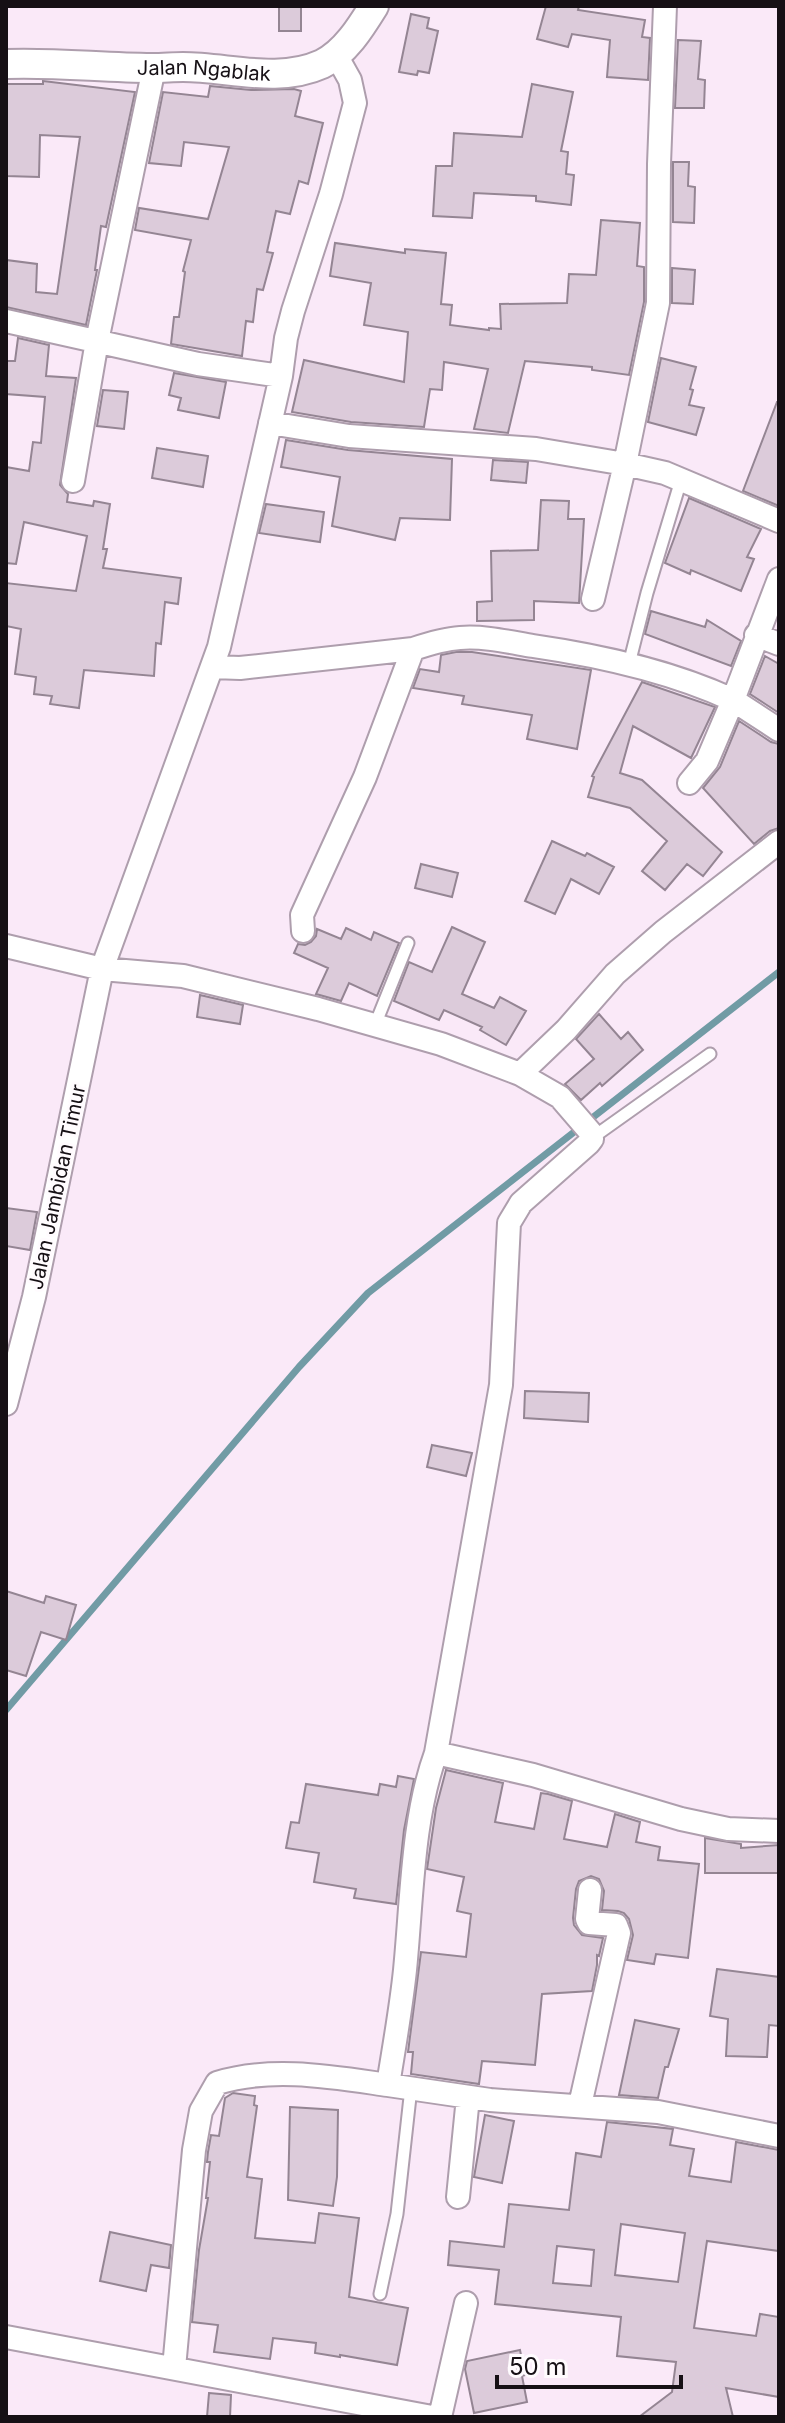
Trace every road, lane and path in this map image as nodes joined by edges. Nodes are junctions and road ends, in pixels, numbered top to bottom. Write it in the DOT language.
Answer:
graph roads {
  1 [pos="374,6"];
  2 [pos="665,6"];
  3 [pos="336,55"];
  4 [pos="6,64"];
  5 [pos="154,68"];
  6 [pos="6,321"];
  7 [pos="97,341"];
  8 [pos="281,376"];
  9 [pos="270,423"];
  10 [pos="625,464"];
  11 [pos="681,480"];
  12 [pos="73,481"];
  13 [pos="779,521"];
  14 [pos="779,579"];
  15 [pos="593,599"];
  16 [pos="756,635"];
  17 [pos="779,644"];
  18 [pos="413,649"];
  19 [pos="629,664"];
  20 [pos="212,667"];
  21 [pos="733,700"];
  22 [pos="779,730"];
  23 [pos="689,783"];
  24 [pos="779,842"];
  25 [pos="303,931"];
  26 [pos="408,943"];
  27 [pos="6,946"];
  28 [pos="102,969"];
  29 [pos="375,1025"];
  30 [pos="710,1054"];
  31 [pos="520,1074"];
  32 [pos="588,1131"];
  33 [pos="6,1404"];
  34 [pos="436,1753"];
  35 [pos="779,1831"];
  36 [pos="590,1890"];
  37 [pos="388,2085"];
  38 [pos="411,2088"];
  39 [pos="468,2097"];
  40 [pos="580,2105"];
  41 [pos="779,2136"];
  42 [pos="458,2197"];
  43 [pos="380,2294"];
  44 [pos="466,2303"];
  45 [pos="6,2337"];
  46 [pos="174,2368"];
  47 [pos="432,2417"];
  48 [pos="440,2417"];
  1 -- 3 [label="street, Jalan Ngablak"];
  2 -- 10 [label="street"];
  3 -- 5 [label="street, Jalan Ngablak"];
  3 -- 8 [label="street, Jalan Jambidan Timur"];
  4 -- 5 [label="street, Jalan Ngablak"];
  5 -- 7 [label="street"];
  6 -- 7 [label="street"];
  7 -- 8 [label="street"];
  7 -- 12 [label="street"];
  8 -- 9 [label="street, Jalan Jambidan Timur"];
  9 -- 10 [label="street"];
  9 -- 20 [label="street, Jalan Jambidan Timur"];
  10 -- 11 [label="street"];
  10 -- 15 [label="street"];
  11 -- 13 [label="street"];
  11 -- 19 [label="lane"];
  14 -- 16 [label="street"];
  16 -- 17 [label="street"];
  16 -- 21 [label="street"];
  18 -- 19 [label="street"];
  18 -- 20 [label="street"];
  18 -- 25 [label="street"];
  19 -- 21 [label="street"];
  20 -- 28 [label="street, Jalan Jambidan Timur"];
  21 -- 22 [label="street"];
  21 -- 23 [label="street"];
  24 -- 31 [label="street"];
  26 -- 29 [label="lane"];
  27 -- 28 [label="street"];
  28 -- 29 [label="street"];
  28 -- 33 [label="street, Jalan Jambidan Timur"];
  29 -- 31 [label="street"];
  30 -- 32 [label="lane"];
  31 -- 32 [label="street"];
  32 -- 34 [label="street"];
  34 -- 35 [label="street"];
  34 -- 37 [label="street"];
  36 -- 40 [label="street"];
  37 -- 38 [label="street"];
  37 -- 46 [label="street"];
  38 -- 39 [label="street"];
  38 -- 43 [label="lane"];
  39 -- 40 [label="street"];
  39 -- 42 [label="street"];
  40 -- 41 [label="street"];
  44 -- 48 [label="street"];
  45 -- 46 [label="street"];
  46 -- 47 [label="street"];
}
